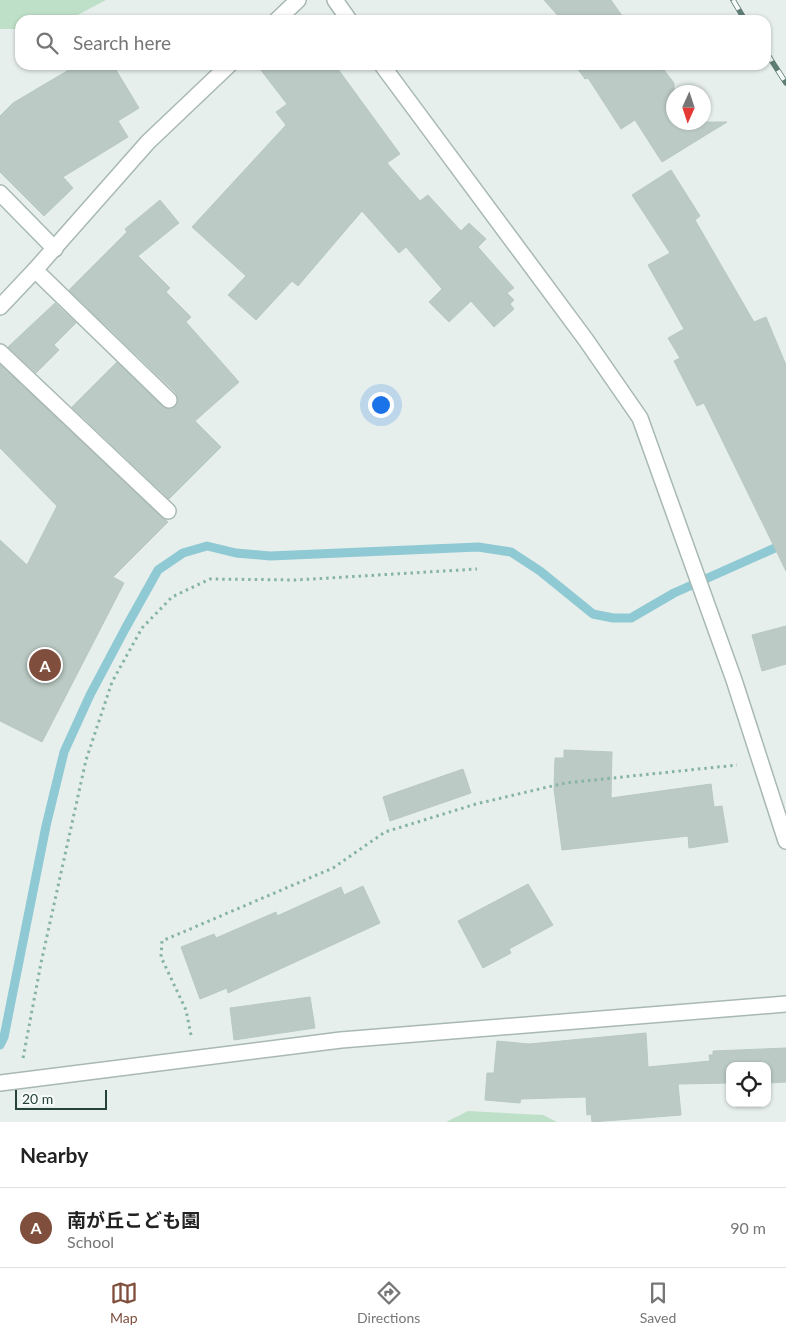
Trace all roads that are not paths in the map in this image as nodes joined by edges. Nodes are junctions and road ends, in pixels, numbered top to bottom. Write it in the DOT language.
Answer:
graph roads {
  1 [pos="298,0"];
  2 [pos="335,0"];
  3 [pos="282,15"];
  4 [pos="346,15"];
  5 [pos="224,70"];
  6 [pos="386,70"];
  7 [pos="0,193"];
  8 [pos="54,249"];
  9 [pos="35,270"];
  10 [pos="0,307"];
  11 [pos="0,352"];
  12 [pos="170,400"];
  13 [pos="168,511"];
  14 [pos="786,841"];
  15 [pos="786,1004"];
  16 [pos="9,1082"];
  1 -- 3 [label="street"];
  2 -- 4 [label="street"];
  5 -- 8 [label="street"];
  6 -- 14 [label="street"];
  7 -- 8 [label="street"];
  8 -- 9 [label="street"];
  9 -- 10 [label="street"];
  9 -- 12 [label="street"];
  11 -- 13 [label="street"];
  15 -- 16 [label="street"];
}
